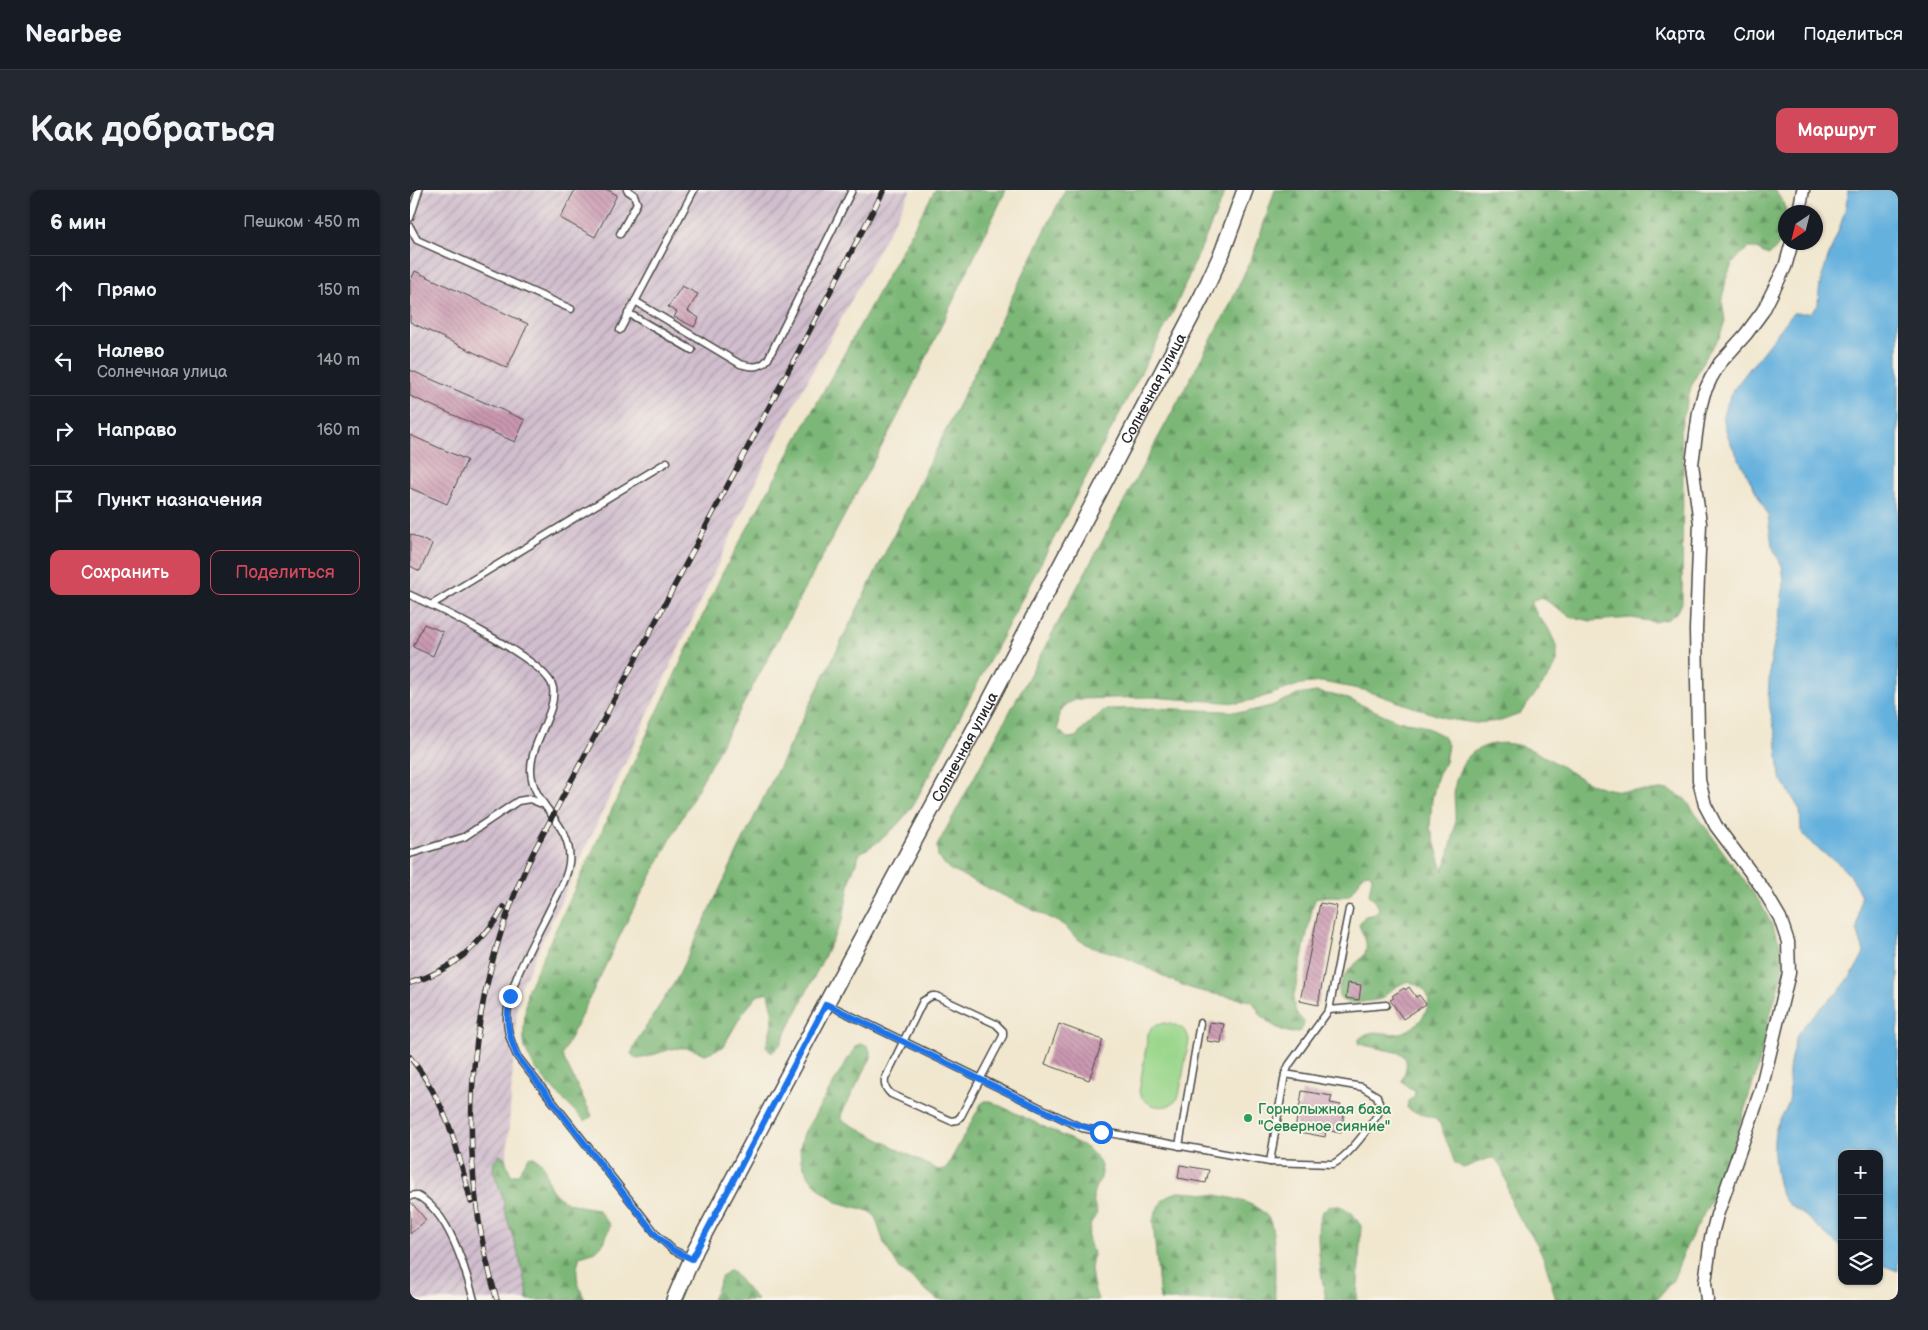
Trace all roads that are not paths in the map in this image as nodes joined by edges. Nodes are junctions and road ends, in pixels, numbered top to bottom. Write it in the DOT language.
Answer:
graph roads {
  1 [pos="419,190"];
  2 [pos="627,190"];
  3 [pos="694,190"];
  4 [pos="852,190"];
  5 [pos="1245,190"];
  6 [pos="1803,190"];
  7 [pos="1800,205"];
  8 [pos="410,218"];
  9 [pos="410,227"];
  10 [pos="620,234"];
  11 [pos="1790,250"];
  12 [pos="635,301"];
  13 [pos="570,309"];
  14 [pos="628,313"];
  15 [pos="620,330"];
  16 [pos="692,350"];
  17 [pos="667,462"];
  18 [pos="410,595"];
  19 [pos="431,604"];
  20 [pos="547,808"];
  21 [pos="410,854"];
  22 [pos="1348,909"];
  23 [pos="826,1004"];
  24 [pos="1386,1005"];
  25 [pos="1329,1010"];
  26 [pos="1200,1023"];
  27 [pos="903,1041"];
  28 [pos="1285,1074"];
  29 [pos="981,1079"];
  30 [pos="1179,1146"];
  31 [pos="1270,1162"];
  32 [pos="410,1196"];
  33 [pos="692,1259"];
  34 [pos="474,1300"];
  35 [pos="674,1300"];
  36 [pos="1707,1300"];
  1 -- 8 [label="lane"];
  2 -- 10 [label="lane"];
  3 -- 12 [label="lane"];
  4 -- 12 [label="lane"];
  5 -- 23 [label="street, Солнечная улица"];
  6 -- 7 [label="street"];
  9 -- 13 [label="lane"];
  11 -- 36 [label="street"];
  12 -- 14 [label="lane"];
  14 -- 15 [label="lane"];
  14 -- 16 [label="lane"];
  17 -- 19 [label="lane"];
  18 -- 19 [label="lane"];
  19 -- 20 [label="lane"];
  20 -- 21 [label="lane"];
  20 -- 33 [label="lane"];
  22 -- 25 [label="lane"];
  23 -- 27 [label="lane"];
  23 -- 33 [label="street, Солнечная улица"];
  24 -- 25 [label="lane"];
  25 -- 28 [label="lane"];
  26 -- 30 [label="lane"];
  27 -- 29 [label="lane"];
  27 -- 29 [label="lane"];
  27 -- 29 [label="lane"];
  28 -- 31 [label="lane"];
  28 -- 31 [label="lane"];
  29 -- 30 [label="lane"];
  30 -- 31 [label="lane"];
  32 -- 34 [label="lane"];
  33 -- 35 [label="street, Солнечная улица"];
}
